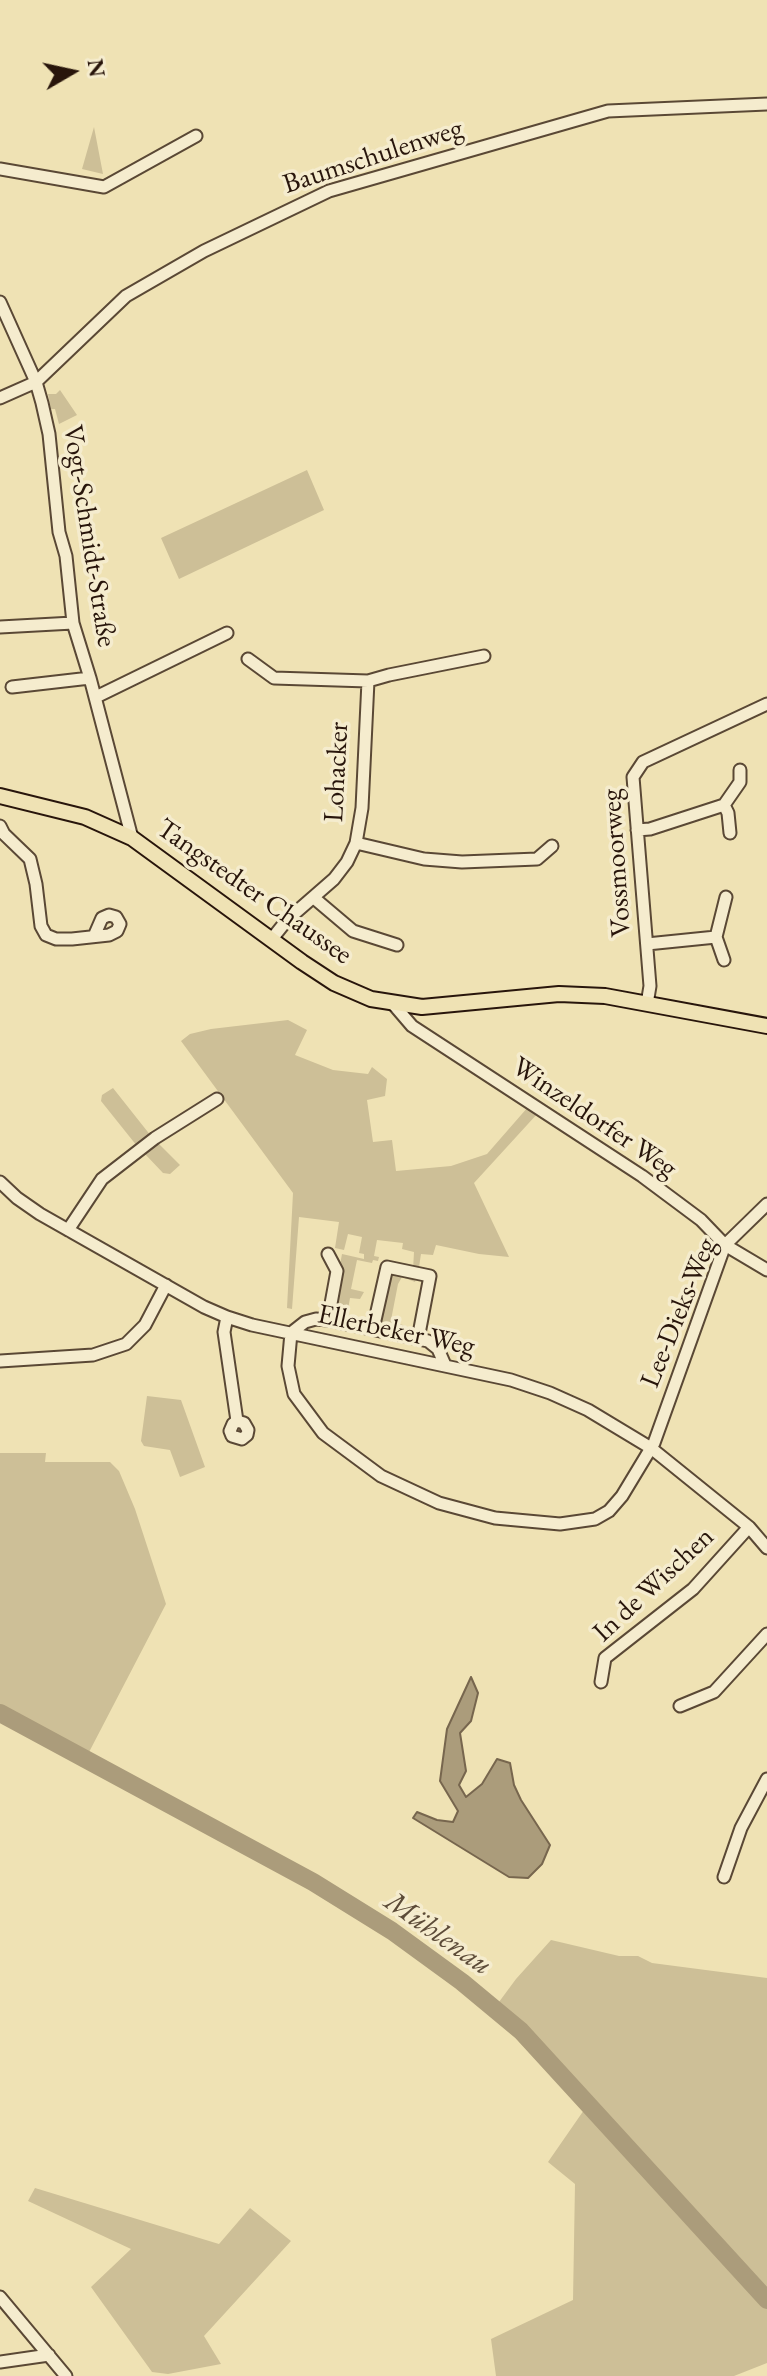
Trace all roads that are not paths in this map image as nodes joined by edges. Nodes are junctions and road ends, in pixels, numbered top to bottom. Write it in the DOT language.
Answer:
graph roads {
  1 [pos="767,104"];
  2 [pos="196,136"];
  3 [pos="0,169"];
  4 [pos="0,302"];
  5 [pos="36,382"];
  6 [pos="0,398"];
  7 [pos="73,623"];
  8 [pos="0,627"];
  9 [pos="227,633"];
  10 [pos="484,656"];
  11 [pos="248,659"];
  12 [pos="90,678"];
  13 [pos="368,681"];
  14 [pos="12,687"];
  15 [pos="96,697"];
  16 [pos="767,704"];
  17 [pos="740,770"];
  18 [pos="1,798"];
  19 [pos="724,805"];
  20 [pos="0,826"];
  21 [pos="637,830"];
  22 [pos="730,833"];
  23 [pos="132,838"];
  24 [pos="356,843"];
  25 [pos="552,846"];
  26 [pos="726,897"];
  27 [pos="314,898"];
  28 [pos="95,934"];
  29 [pos="716,937"];
  30 [pos="271,940"];
  31 [pos="647,944"];
  32 [pos="397,945"];
  33 [pos="724,960"];
  34 [pos="647,1004"];
  35 [pos="394,1005"];
  36 [pos="767,1026"];
  37 [pos="217,1099"];
  38 [pos="0,1182"];
  39 [pos="767,1204"];
  40 [pos="68,1230"];
  41 [pos="725,1245"];
  42 [pos="328,1254"];
  43 [pos="767,1270"];
  44 [pos="166,1285"];
  45 [pos="227,1317"];
  46 [pos="328,1320"];
  47 [pos="373,1329"];
  48 [pos="291,1333"];
  49 [pos="418,1339"];
  50 [pos="0,1361"];
  51 [pos="445,1365"];
  52 [pos="237,1421"];
  53 [pos="651,1448"];
  54 [pos="749,1527"];
  55 [pos="767,1548"];
  56 [pos="767,1634"];
  57 [pos="601,1682"];
  58 [pos="680,1706"];
  59 [pos="767,1779"];
  60 [pos="724,1877"];
  61 [pos="0,2297"];
  62 [pos="49,2355"];
  63 [pos="0,2362"];
  64 [pos="66,2376"];
  1 -- 5 [label="street, Baumschulenweg"];
  2 -- 3 [label="street"];
  4 -- 5 [label="street, Vogt-Schmidt-Straße"];
  5 -- 6 [label="street, Baumschulenweg"];
  5 -- 7 [label="street, Vogt-Schmidt-Straße"];
  7 -- 8 [label="street"];
  7 -- 12 [label="street, Vogt-Schmidt-Straße"];
  9 -- 15 [label="street, Vogt-Schmidt-Straße"];
  10 -- 13 [label="street"];
  11 -- 13 [label="street"];
  12 -- 14 [label="street"];
  12 -- 15 [label="street, Vogt-Schmidt-Straße"];
  13 -- 24 [label="street, Lohacker"];
  15 -- 23 [label="street, Vogt-Schmidt-Straße"];
  16 -- 21 [label="street, Vossmoorweg"];
  17 -- 19 [label="street"];
  18 -- 23 [label="main road, Tangstedter Chaussee"];
  19 -- 21 [label="street"];
  19 -- 22 [label="street"];
  20 -- 28 [label="street"];
  21 -- 31 [label="street, Vossmoorweg"];
  23 -- 30 [label="main road, Tangstedter Chaussee"];
  24 -- 25 [label="street"];
  24 -- 27 [label="street, Lohacker"];
  26 -- 29 [label="street"];
  27 -- 30 [label="street, Lohacker"];
  27 -- 32 [label="street"];
  29 -- 31 [label="street"];
  29 -- 33 [label="street"];
  30 -- 35 [label="main road, Tangstedter Chaussee"];
  31 -- 34 [label="street, Vossmoorweg"];
  34 -- 35 [label="main road, Tangstedter Chaussee"];
  34 -- 36 [label="main road, Tangstedter Chaussee"];
  35 -- 41 [label="street, Winzeldorfer Weg"];
  37 -- 40 [label="street"];
  38 -- 40 [label="street, Ellerbeker Weg"];
  39 -- 41 [label="street, Lee-Dieks-Weg"];
  40 -- 44 [label="street, Ellerbeker Weg"];
  41 -- 43 [label="street, Winzeldorfer Weg"];
  41 -- 53 [label="street, Lee-Dieks-Weg"];
  42 -- 46 [label="street"];
  44 -- 45 [label="street, Ellerbeker Weg"];
  44 -- 50 [label="street"];
  45 -- 48 [label="street, Ellerbeker Weg"];
  45 -- 52 [label="street"];
  46 -- 47 [label="street"];
  46 -- 48 [label="street"];
  47 -- 49 [label="street"];
  47 -- 49 [label="street"];
  48 -- 51 [label="street, Ellerbeker Weg"];
  48 -- 53 [label="street, Lee-Dieks-Weg"];
  49 -- 51 [label="street"];
  51 -- 53 [label="street, Ellerbeker Weg"];
  53 -- 54 [label="street, Ellerbeker Weg"];
  54 -- 55 [label="street, Ellerbeker Weg"];
  54 -- 57 [label="street, In de Wischen"];
  56 -- 58 [label="street"];
  59 -- 60 [label="street"];
  61 -- 62 [label="street"];
  62 -- 63 [label="street"];
  62 -- 64 [label="street"];
}
